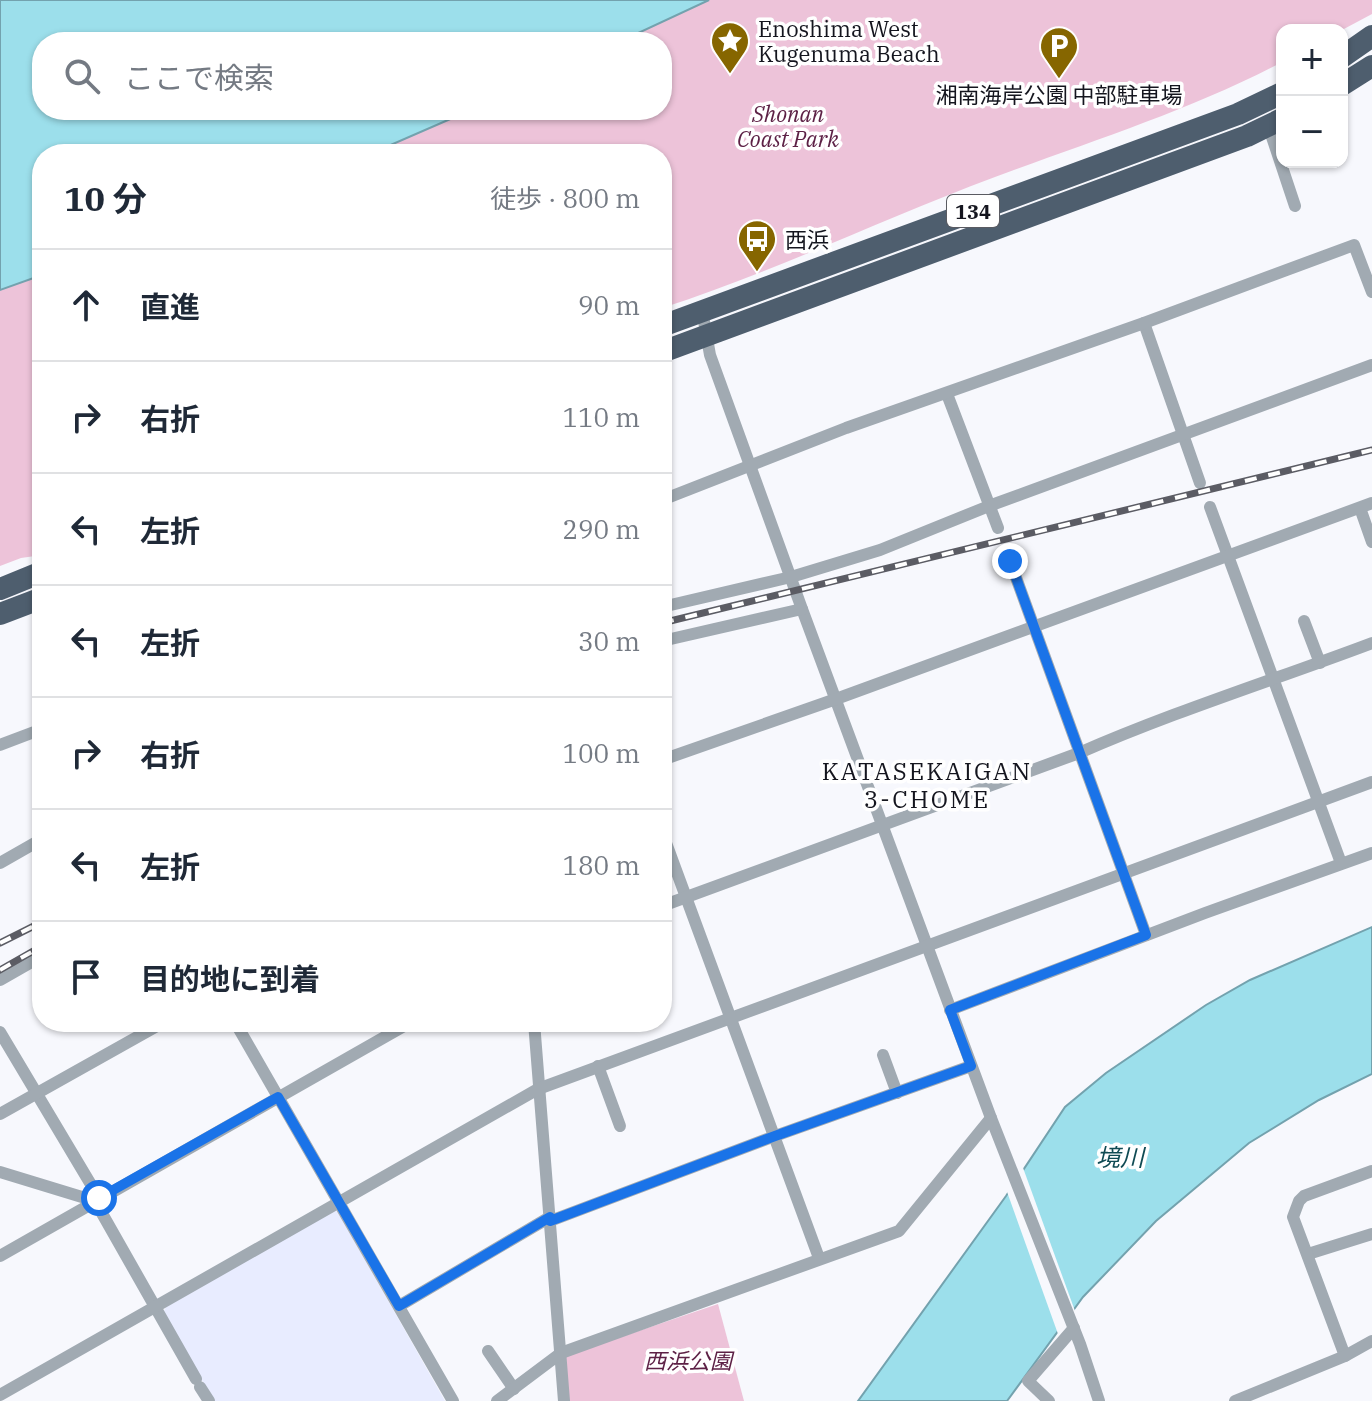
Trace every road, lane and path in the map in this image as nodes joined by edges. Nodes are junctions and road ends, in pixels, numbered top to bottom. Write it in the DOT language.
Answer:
graph roads {
  1 [pos="1372,36"];
  2 [pos="1348,53"];
  3 [pos="1372,66"];
  4 [pos="1348,81"];
  5 [pos="1276,96"];
  6 [pos="1275,122"];
  7 [pos="1295,206"];
  8 [pos="1372,292"];
  9 [pos="702,310"];
  10 [pos="672,322"];
  11 [pos="1144,323"];
  12 [pos="705,335"];
  13 [pos="672,348"];
  14 [pos="1372,365"];
  15 [pos="947,394"];
  16 [pos="1184,436"];
  17 [pos="750,467"];
  18 [pos="1200,483"];
  19 [pos="672,496"];
  20 [pos="989,506"];
  21 [pos="1366,506"];
  22 [pos="1210,507"];
  23 [pos="998,528"];
  24 [pos="1372,542"];
  25 [pos="1228,556"];
  26 [pos="1010,561"];
  27 [pos="32,576"];
  28 [pos="791,577"];
  29 [pos="0,589"];
  30 [pos="32,602"];
  31 [pos="672,605"];
  32 [pos="802,609"];
  33 [pos="0,614"];
  34 [pos="1304,621"];
  35 [pos="1035,626"];
  36 [pos="672,639"];
  37 [pos="1372,643"];
  38 [pos="1320,663"];
  39 [pos="1275,680"];
  40 [pos="836,699"];
  41 [pos="32,733"];
  42 [pos="0,745"];
  43 [pos="1079,753"];
  44 [pos="672,756"];
  45 [pos="1372,782"];
  46 [pos="1319,801"];
  47 [pos="882,823"];
  48 [pos="32,845"];
  49 [pos="1372,853"];
  50 [pos="672,860"];
  51 [pos="0,863"];
  52 [pos="1341,863"];
  53 [pos="1124,873"];
  54 [pos="685,897"];
  55 [pos="672,902"];
  56 [pos="1146,935"];
  57 [pos="928,947"];
  58 [pos="32,962"];
  59 [pos="0,980"];
  60 [pos="950,1010"];
  61 [pos="731,1018"];
  62 [pos="0,1032"];
  63 [pos="146,1032"];
  64 [pos="241,1032"];
  65 [pos="393,1032"];
  66 [pos="535,1032"];
  67 [pos="883,1055"];
  68 [pos="598,1066"];
  69 [pos="971,1066"];
  70 [pos="538,1089"];
  71 [pos="897,1093"];
  72 [pos="36,1094"];
  73 [pos="278,1097"];
  74 [pos="0,1114"];
  75 [pos="991,1118"];
  76 [pos="620,1126"];
  77 [pos="775,1136"];
  78 [pos="1372,1171"];
  79 [pos="0,1172"];
  80 [pos="97,1200"];
  81 [pos="338,1203"];
  82 [pos="550,1219"];
  83 [pos="1372,1234"];
  84 [pos="1308,1254"];
  85 [pos="0,1256"];
  86 [pos="819,1258"];
  87 [pos="399,1306"];
  88 [pos="153,1308"];
  89 [pos="1074,1328"];
  90 [pos="1372,1341"];
  91 [pos="488,1351"];
  92 [pos="561,1353"];
  93 [pos="1372,1353"];
  94 [pos="1345,1356"];
  95 [pos="514,1389"];
  96 [pos="0,1395"];
  97 [pos="1262,1396"];
  98 [pos="209,1401"];
  99 [pos="453,1401"];
  100 [pos="497,1401"];
  101 [pos="564,1401"];
  102 [pos="1049,1401"];
  103 [pos="1099,1401"];
  104 [pos="1235,1401"];
  1 -- 2 [label="highway"];
  3 -- 4 [label="highway"];
  5 -- 9 [label="highway, 134"];
  6 -- 7 [label="street"];
  6 -- 12 [label="highway, 134"];
  8 -- 11 [label="street"];
  9 -- 10 [label="highway, 134"];
  9 -- 12 [label="street"];
  11 -- 15 [label="street"];
  11 -- 16 [label="street"];
  12 -- 13 [label="highway, 134"];
  12 -- 17 [label="street"];
  14 -- 16 [label="street"];
  15 -- 17 [label="street"];
  15 -- 20 [label="street"];
  16 -- 18 [label="street"];
  16 -- 20 [label="street"];
  17 -- 19 [label="street"];
  17 -- 28 [label="street"];
  20 -- 23 [label="street"];
  20 -- 28 [label="street"];
  21 -- 24 [label="street"];
  21 -- 25 [label="street"];
  22 -- 25 [label="street"];
  25 -- 35 [label="street"];
  25 -- 39 [label="street"];
  26 -- 35 [label="street"];
  27 -- 29 [label="highway"];
  28 -- 31 [label="street"];
  28 -- 32 [label="street"];
  30 -- 33 [label="highway"];
  32 -- 36 [label="street"];
  32 -- 40 [label="street"];
  34 -- 38 [label="street"];
  35 -- 40 [label="street"];
  35 -- 43 [label="street"];
  37 -- 38 [label="street"];
  38 -- 39 [label="street"];
  39 -- 43 [label="street"];
  39 -- 46 [label="street"];
  40 -- 44 [label="street"];
  40 -- 47 [label="street"];
  41 -- 42 [label="street"];
  43 -- 47 [label="street"];
  43 -- 53 [label="street"];
  45 -- 46 [label="street"];
  46 -- 52 [label="street"];
  46 -- 53 [label="street"];
  47 -- 54 [label="street"];
  47 -- 57 [label="street"];
  48 -- 51 [label="street"];
  49 -- 52 [label="street"];
  50 -- 54 [label="street"];
  52 -- 56 [label="street"];
  53 -- 56 [label="street"];
  53 -- 57 [label="street"];
  54 -- 55 [label="street"];
  54 -- 61 [label="street"];
  56 -- 60 [label="street"];
  57 -- 60 [label="street"];
  57 -- 61 [label="street"];
  58 -- 59 [label="street"];
  60 -- 69 [label="street"];
  61 -- 68 [label="street"];
  61 -- 77 [label="street"];
  62 -- 72 [label="street"];
  63 -- 72 [label="street"];
  64 -- 73 [label="street"];
  65 -- 73 [label="street"];
  66 -- 70 [label="street"];
  67 -- 71 [label="street"];
  68 -- 70 [label="street"];
  68 -- 76 [label="street"];
  69 -- 71 [label="street"];
  69 -- 75 [label="street"];
  70 -- 81 [label="street"];
  70 -- 82 [label="street"];
  71 -- 77 [label="street"];
  72 -- 74 [label="street"];
  72 -- 80 [label="street"];
  73 -- 80 [label="street"];
  73 -- 81 [label="street"];
  75 -- 86 [label="street"];
  75 -- 89 [label="street"];
  77 -- 82 [label="street"];
  77 -- 86 [label="street"];
  78 -- 84 [label="street"];
  79 -- 80 [label="street"];
  80 -- 85 [label="street"];
  80 -- 88 [label="street"];
  81 -- 87 [label="street"];
  81 -- 88 [label="street"];
  82 -- 87 [label="street"];
  82 -- 92 [label="street"];
  83 -- 84 [label="street"];
  84 -- 94 [label="street"];
  86 -- 92 [label="street"];
  87 -- 99 [label="street"];
  88 -- 96 [label="street"];
  88 -- 98 [label="street"];
  89 -- 102 [label="street"];
  89 -- 103 [label="street"];
  90 -- 94 [label="street"];
  91 -- 95 [label="street"];
  92 -- 95 [label="street"];
  92 -- 101 [label="street"];
  93 -- 94 [label="street"];
  94 -- 97 [label="street"];
  95 -- 100 [label="street"];
  97 -- 104 [label="street"];
}
